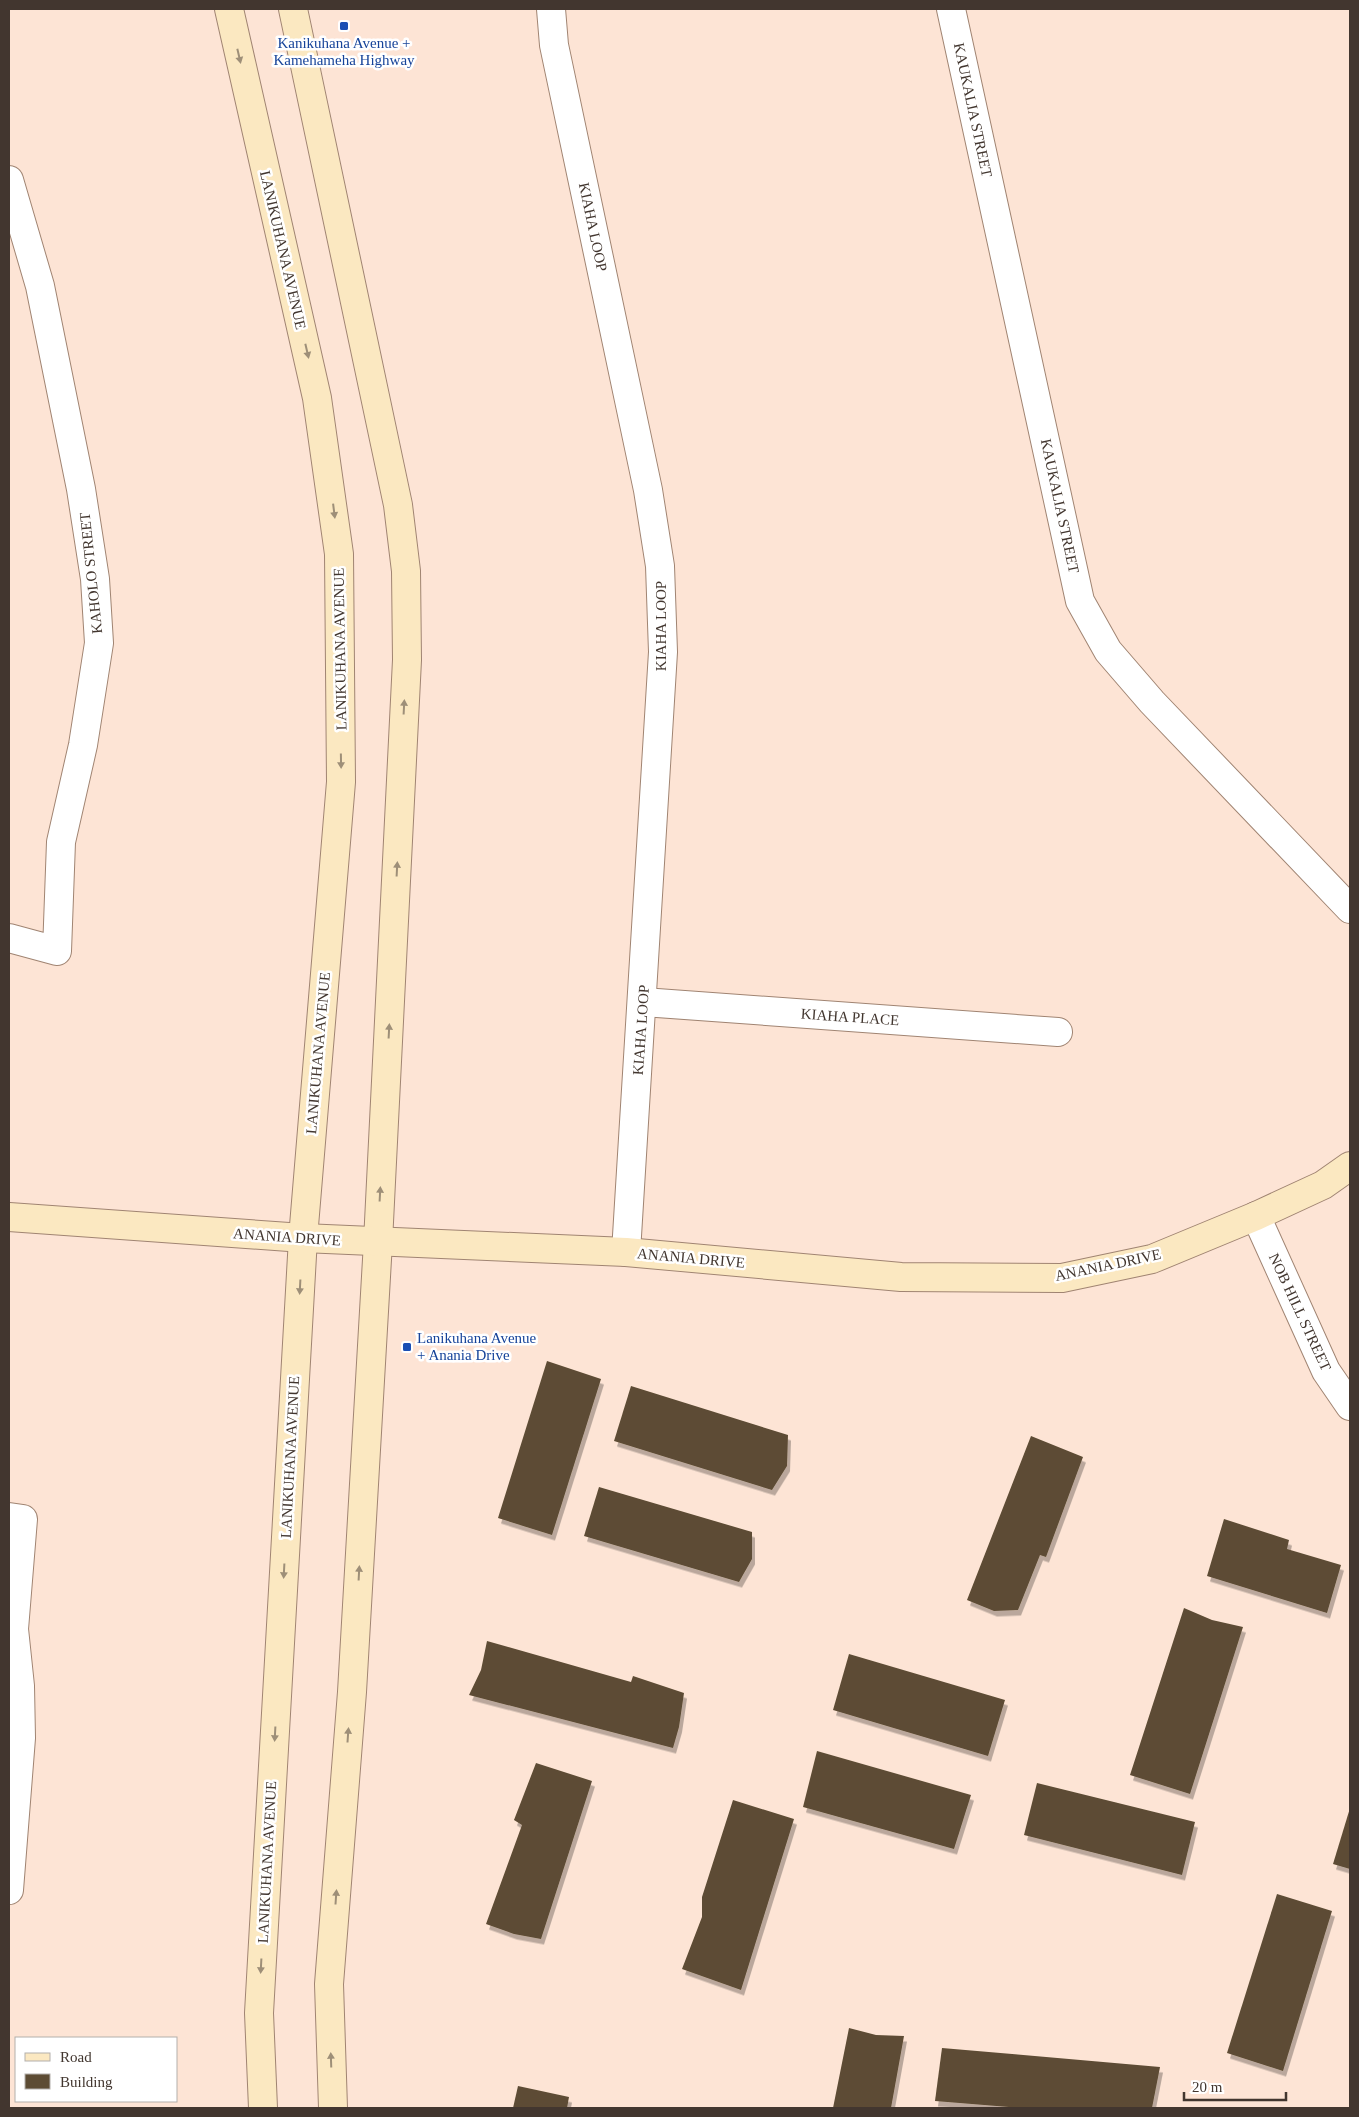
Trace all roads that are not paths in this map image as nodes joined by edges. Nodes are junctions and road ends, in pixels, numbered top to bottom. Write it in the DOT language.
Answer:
graph roads {
  1 [pos="229,9"];
  2 [pos="293,9"];
  3 [pos="550,9"];
  4 [pos="951,9"];
  5 [pos="9,180"];
  6 [pos="1350,909"];
  7 [pos="9,938"];
  8 [pos="643,1002"];
  9 [pos="1058,1032"];
  10 [pos="1350,1166"];
  11 [pos="1256,1216"];
  12 [pos="9,1217"];
  13 [pos="302,1238"];
  14 [pos="378,1242"];
  15 [pos="626,1252"];
  16 [pos="1350,1406"];
  17 [pos="9,1517"];
  18 [pos="9,1890"];
  19 [pos="263,2108"];
  20 [pos="333,2108"];
  1 -- 13 [label="main road, LANIKUHANA AVENUE, one-way"];
  14 -- 2 [label="main road, one-way"];
  3 -- 8 [label="street, KIAHA LOOP"];
  4 -- 6 [label="street, KAUKALIA STREET"];
  5 -- 7 [label="street, KAHOLO STREET"];
  8 -- 9 [label="street, KIAHA PLACE"];
  8 -- 15 [label="street, KIAHA LOOP"];
  10 -- 11 [label="main road, ANANIA DRIVE"];
  11 -- 15 [label="main road, ANANIA DRIVE"];
  11 -- 16 [label="street, NOB HILL STREET"];
  12 -- 13 [label="main road, ANANIA DRIVE"];
  13 -- 14 [label="main road, ANANIA DRIVE"];
  13 -- 19 [label="main road, LANIKUHANA AVENUE, one-way"];
  14 -- 15 [label="main road, ANANIA DRIVE"];
  20 -- 14 [label="main road, one-way"];
  17 -- 18 [label="street"];
}
